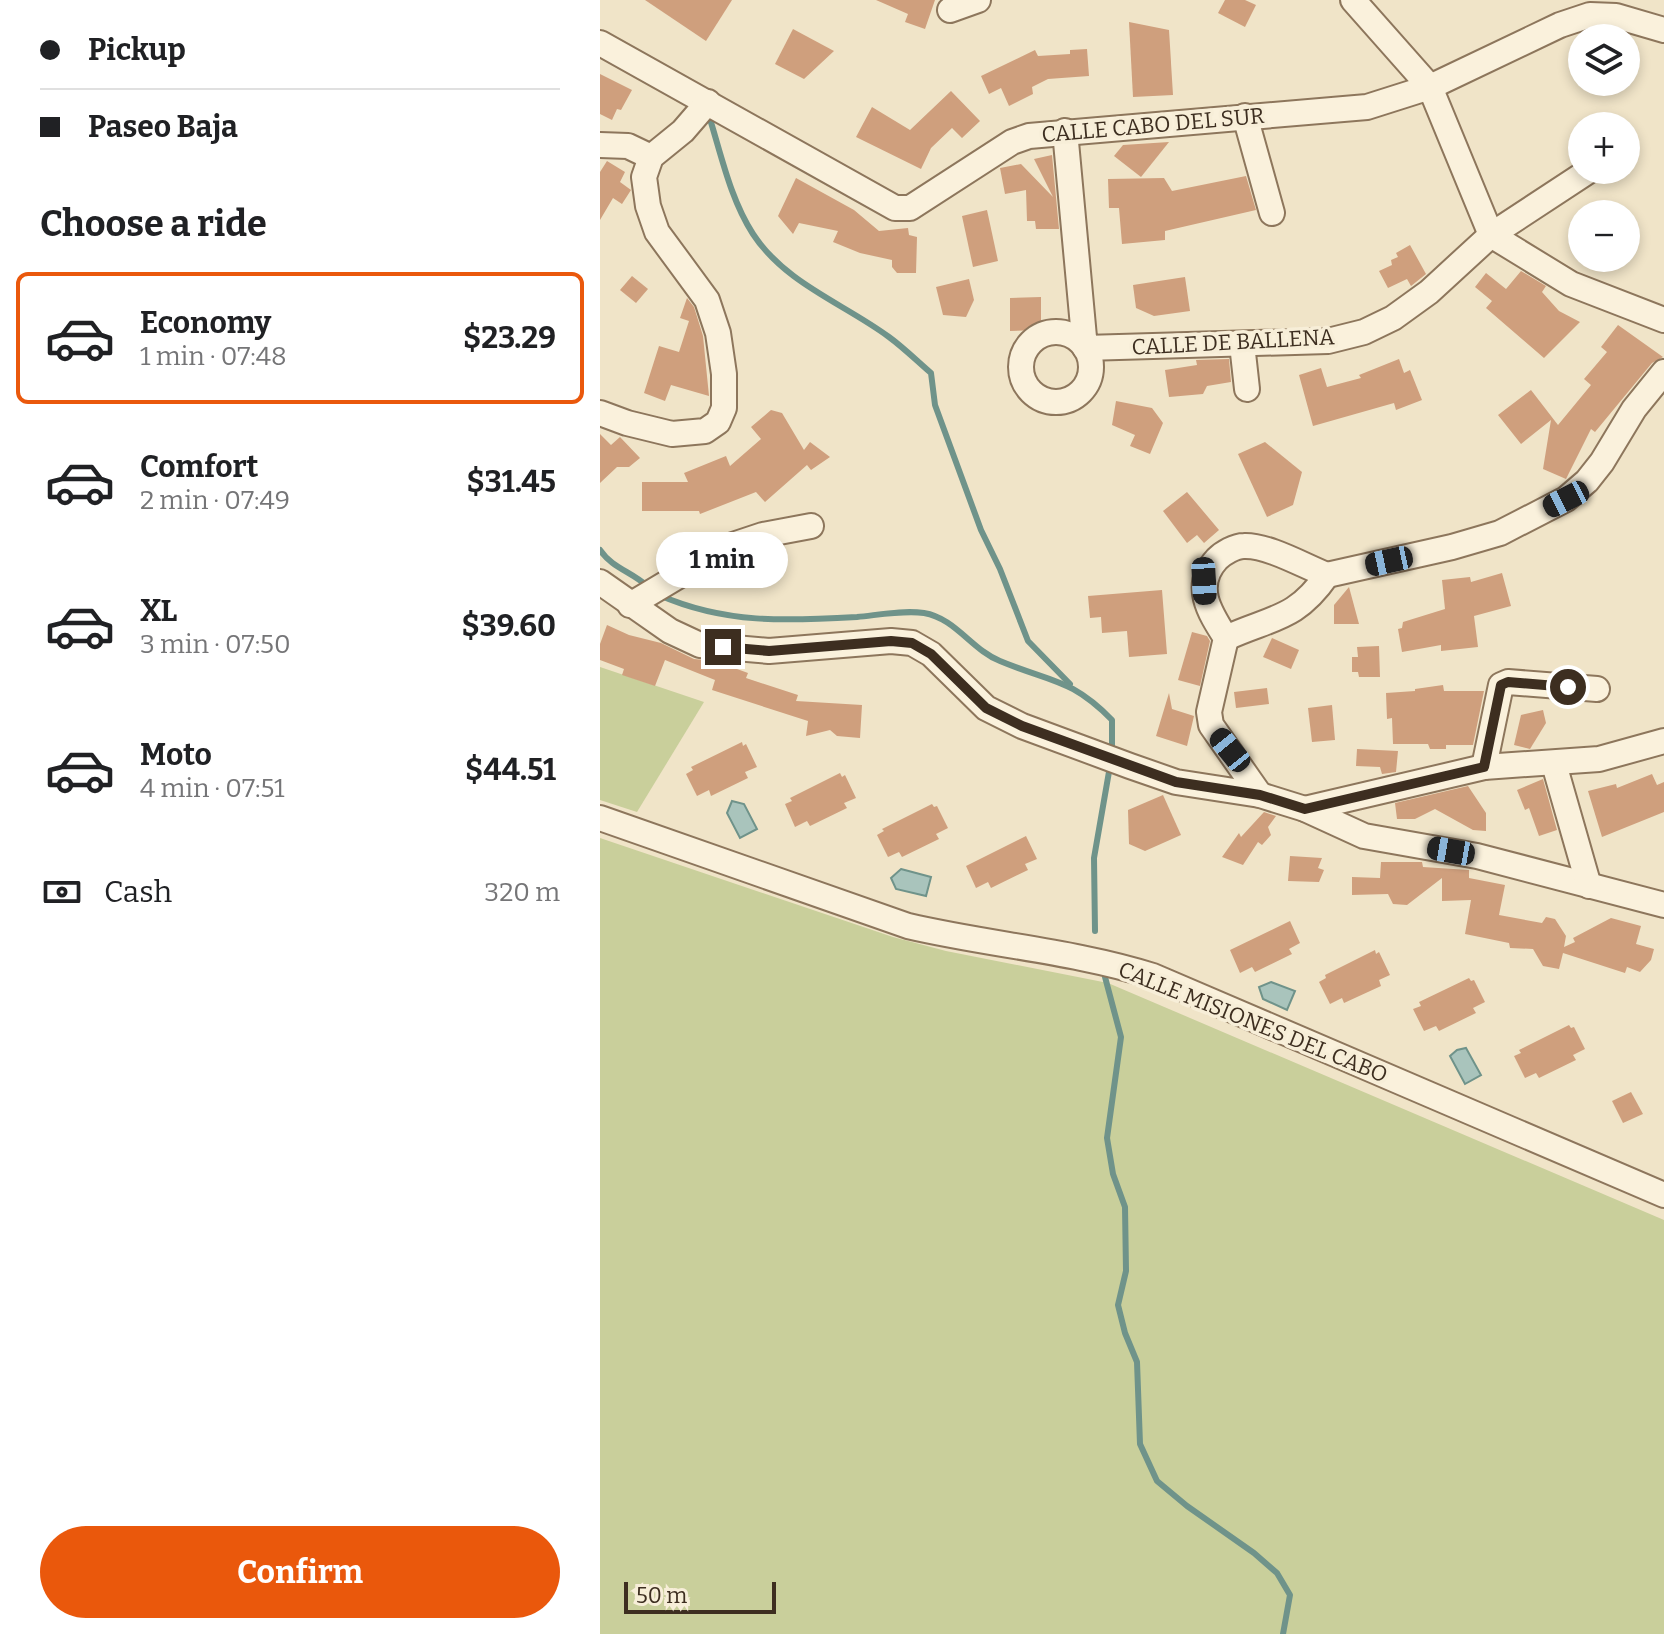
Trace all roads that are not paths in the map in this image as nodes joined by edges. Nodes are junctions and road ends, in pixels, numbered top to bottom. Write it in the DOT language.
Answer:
graph roads {
  1 [pos="978,0"];
  2 [pos="1353,0"];
  3 [pos="950,10"];
  4 [pos="1664,30"];
  5 [pos="600,43"];
  6 [pos="1430,87"];
  7 [pos="708,102"];
  8 [pos="1245,116"];
  9 [pos="1065,131"];
  10 [pos="600,145"];
  11 [pos="651,157"];
  12 [pos="1569,184"];
  13 [pos="1272,213"];
  14 [pos="1491,235"];
  15 [pos="1664,320"];
  16 [pos="1242,344"];
  17 [pos="1664,372"];
  18 [pos="1247,389"];
  19 [pos="600,413"];
  20 [pos="811,526"];
  21 [pos="1327,575"];
  22 [pos="600,582"];
  23 [pos="630,605"];
  24 [pos="1226,638"];
  25 [pos="1597,689"];
  26 [pos="1664,741"];
  27 [pos="1554,764"];
  28 [pos="1484,767"];
  29 [pos="1260,795"];
  30 [pos="1305,809"];
  31 [pos="600,818"];
  32 [pos="1589,886"];
  33 [pos="1664,905"];
  34 [pos="1664,1195"];
  1 -- 3 [label="street"];
  2 -- 6 [label="street"];
  4 -- 6 [label="street, CALLE CABO DEL SUR"];
  5 -- 7 [label="street, CALLE CABO DEL SUR"];
  6 -- 8 [label="street, CALLE CABO DEL SUR"];
  6 -- 14 [label="street"];
  7 -- 9 [label="street, CALLE CABO DEL SUR"];
  7 -- 11 [label="street"];
  8 -- 9 [label="street, CALLE CABO DEL SUR"];
  8 -- 13 [label="street"];
  9 -- 16 [label="street, CALLE DE BALLENA"];
  10 -- 11 [label="street"];
  11 -- 19 [label="street"];
  12 -- 14 [label="street, CALLE DE BALLENA"];
  14 -- 15 [label="street"];
  14 -- 16 [label="street, CALLE DE BALLENA"];
  16 -- 18 [label="street"];
  17 -- 21 [label="street"];
  20 -- 23 [label="street"];
  21 -- 24 [label="street"];
  21 -- 24 [label="street"];
  22 -- 23 [label="street"];
  23 -- 29 [label="street"];
  24 -- 29 [label="street"];
  25 -- 28 [label="street"];
  26 -- 27 [label="street"];
  27 -- 28 [label="street"];
  27 -- 32 [label="street"];
  28 -- 30 [label="street"];
  29 -- 30 [label="street"];
  30 -- 32 [label="street"];
  31 -- 34 [label="street, CALLE MISIONES DEL CABO"];
  32 -- 33 [label="street"];
}
